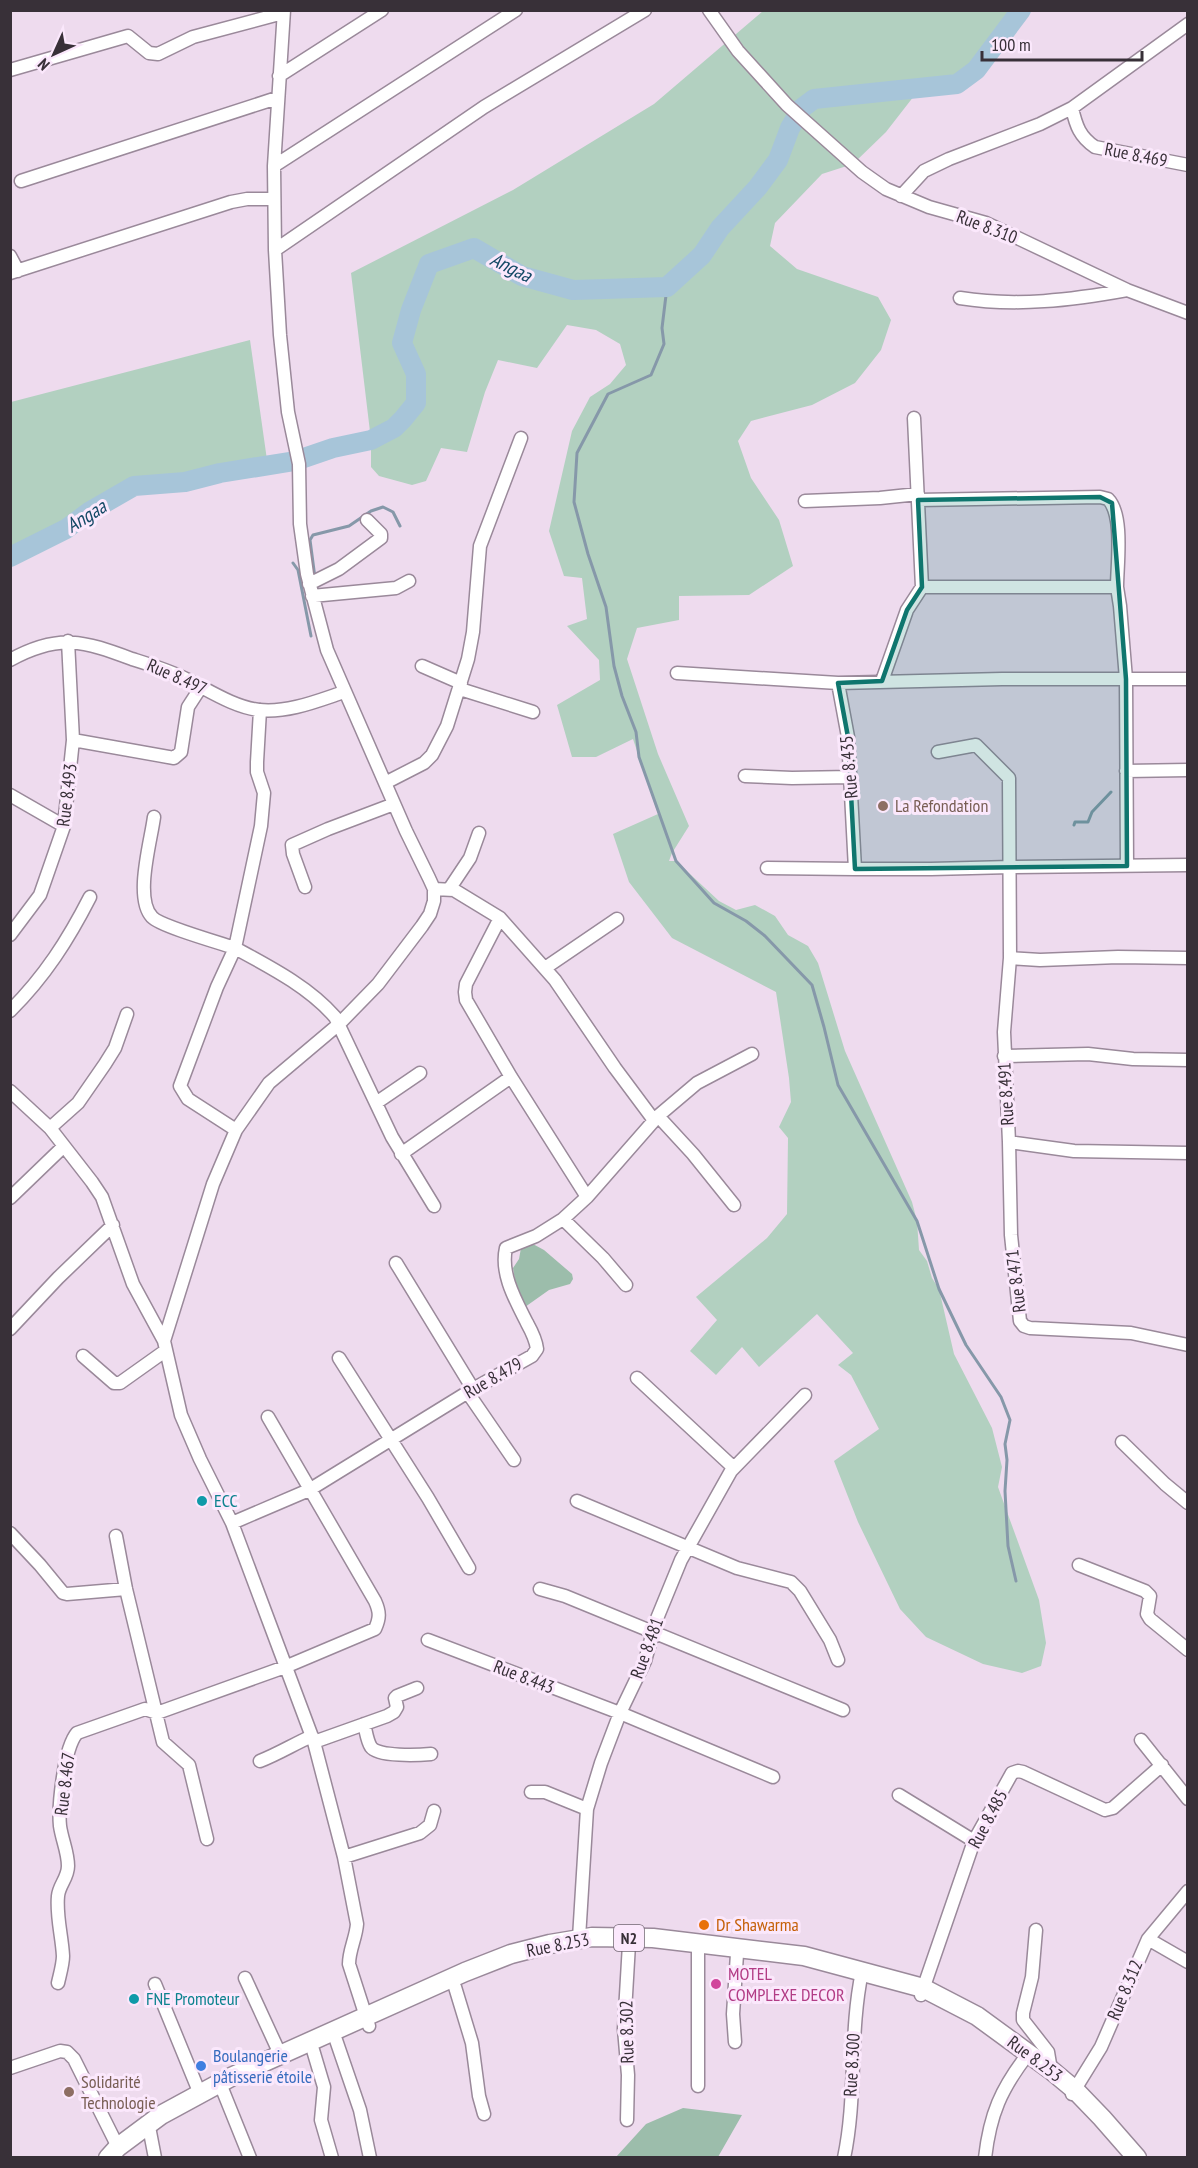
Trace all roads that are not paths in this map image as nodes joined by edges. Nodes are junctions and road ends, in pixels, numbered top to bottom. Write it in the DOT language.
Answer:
graph roads {
  1 [pos="382,10"];
  2 [pos="516,10"];
  3 [pos="645,10"];
  4 [pos="709,10"];
  5 [pos="284,12"];
  6 [pos="1188,24"];
  7 [pos="10,70"];
  8 [pos="279,76"];
  9 [pos="277,98"];
  10 [pos="1072,108"];
  11 [pos="1188,165"];
  12 [pos="274,166"];
  13 [pos="21,181"];
  14 [pos="901,196"];
  15 [pos="274,199"];
  16 [pos="275,250"];
  17 [pos="10,256"];
  18 [pos="14,272"];
  19 [pos="1127,290"];
  20 [pos="960,298"];
  21 [pos="1188,313"];
  22 [pos="914,418"];
  23 [pos="521,438"];
  24 [pos="918,497"];
  25 [pos="805,501"];
  26 [pos="366,520"];
  27 [pos="409,580"];
  28 [pos="922,587"];
  29 [pos="1117,587"];
  30 [pos="311,590"];
  31 [pos="68,641"];
  32 [pos="10,660"];
  33 [pos="422,666"];
  34 [pos="677,673"];
  35 [pos="1126,678"];
  36 [pos="1188,679"];
  37 [pos="882,681"];
  38 [pos="838,683"];
  39 [pos="460,686"];
  40 [pos="201,687"];
  41 [pos="344,692"];
  42 [pos="260,710"];
  43 [pos="533,712"];
  44 [pos="73,740"];
  45 [pos="938,752"];
  46 [pos="1188,770"];
  47 [pos="1126,771"];
  48 [pos="745,776"];
  49 [pos="851,777"];
  50 [pos="385,783"];
  51 [pos="10,795"];
  52 [pos="394,804"];
  53 [pos="154,817"];
  54 [pos="64,826"];
  55 [pos="479,834"];
  56 [pos="1188,865"];
  57 [pos="1126,866"];
  58 [pos="1011,867"];
  59 [pos="767,868"];
  60 [pos="855,868"];
  61 [pos="305,887"];
  62 [pos="450,888"];
  63 [pos="434,889"];
  64 [pos="90,897"];
  65 [pos="500,918"];
  66 [pos="617,919"];
  67 [pos="10,935"];
  68 [pos="235,948"];
  69 [pos="1010,958"];
  70 [pos="1188,958"];
  71 [pos="545,968"];
  72 [pos="10,1011"];
  73 [pos="127,1014"];
  74 [pos="339,1024"];
  75 [pos="752,1054"];
  76 [pos="1004,1056"];
  77 [pos="1188,1060"];
  78 [pos="420,1073"];
  79 [pos="511,1077"];
  80 [pos="10,1090"];
  81 [pos="376,1103"];
  82 [pos="656,1118"];
  83 [pos="50,1128"];
  84 [pos="237,1130"];
  85 [pos="1009,1142"];
  86 [pos="64,1146"];
  87 [pos="1188,1153"];
  88 [pos="401,1154"];
  89 [pos="587,1197"];
  90 [pos="10,1198"];
  91 [pos="734,1205"];
  92 [pos="434,1206"];
  93 [pos="563,1220"];
  94 [pos="112,1225"];
  95 [pos="396,1263"];
  96 [pos="626,1285"];
  97 [pos="10,1329"];
  98 [pos="1188,1345"];
  99 [pos="164,1346"];
  100 [pos="83,1356"];
  101 [pos="339,1358"];
  102 [pos="637,1378"];
  103 [pos="470,1391"];
  104 [pos="805,1395"];
  105 [pos="268,1418"];
  106 [pos="390,1441"];
  107 [pos="1122,1442"];
  108 [pos="514,1460"];
  109 [pos="734,1468"];
  110 [pos="309,1490"];
  111 [pos="577,1501"];
  112 [pos="1188,1503"];
  113 [pos="232,1523"];
  114 [pos="10,1533"];
  115 [pos="116,1536"];
  116 [pos="687,1547"];
  117 [pos="1079,1565"];
  118 [pos="469,1568"];
  119 [pos="126,1589"];
  120 [pos="540,1589"];
  121 [pos="653,1632"];
  122 [pos="428,1640"];
  123 [pos="1188,1650"];
  124 [pos="838,1660"];
  125 [pos="285,1666"];
  126 [pos="417,1688"];
  127 [pos="843,1710"];
  128 [pos="157,1713"];
  129 [pos="620,1713"];
  130 [pos="364,1724"];
  131 [pos="313,1739"];
  132 [pos="1141,1740"];
  133 [pos="431,1754"];
  134 [pos="260,1761"];
  135 [pos="1162,1766"];
  136 [pos="772,1777"];
  137 [pos="531,1792"];
  138 [pos="899,1795"];
  139 [pos="1188,1799"];
  140 [pos="587,1809"];
  141 [pos="434,1811"];
  142 [pos="207,1839"];
  143 [pos="974,1841"];
  144 [pos="344,1857"];
  145 [pos="1188,1891"];
  146 [pos="1036,1929"];
  147 [pos="579,1938"];
  148 [pos="1148,1939"];
  149 [pos="629,1944"];
  150 [pos="698,1949"];
  151 [pos="737,1954"];
  152 [pos="1188,1962"];
  153 [pos="861,1974"];
  154 [pos="245,1978"];
  155 [pos="58,1983"];
  156 [pos="155,1984"];
  157 [pos="455,1987"];
  158 [pos="922,1992"];
  159 [pos="367,2021"];
  160 [pos="336,2040"];
  161 [pos="735,2042"];
  162 [pos="313,2050"];
  163 [pos="280,2054"];
  164 [pos="1027,2056"];
  165 [pos="10,2068"];
  166 [pos="1051,2070"];
  167 [pos="698,2086"];
  168 [pos="223,2091"];
  169 [pos="1073,2093"];
  170 [pos="200,2094"];
  171 [pos="484,2114"];
  172 [pos="627,2120"];
  173 [pos="150,2132"];
  174 [pos="115,2154"];
  175 [pos="155,2157"];
  176 [pos="250,2157"];
  177 [pos="332,2157"];
  178 [pos="370,2157"];
  179 [pos="844,2157"];
  180 [pos="985,2157"];
  181 [pos="1128,2157"];
  182 [pos="1137,2157"];
  1 -- 8 [label="street"];
  2 -- 12 [label="street"];
  3 -- 16 [label="street"];
  4 -- 14 [label="street, Rue 8.310"];
  5 -- 7 [label="street"];
  5 -- 8 [label="street"];
  6 -- 10 [label="street"];
  8 -- 9 [label="street"];
  9 -- 12 [label="street"];
  9 -- 13 [label="street"];
  10 -- 11 [label="street, Rue 8.469"];
  10 -- 14 [label="street"];
  12 -- 15 [label="street"];
  14 -- 19 [label="street, Rue 8.310"];
  15 -- 16 [label="street"];
  15 -- 18 [label="street"];
  16 -- 30 [label="street"];
  17 -- 18 [label="street"];
  19 -- 20 [label="street"];
  19 -- 21 [label="street, Rue 8.310"];
  22 -- 24 [label="street"];
  23 -- 39 [label="street"];
  24 -- 25 [label="street"];
  24 -- 28 [label="street"];
  24 -- 29 [label="street"];
  26 -- 30 [label="street"];
  27 -- 30 [label="street"];
  28 -- 29 [label="street"];
  28 -- 37 [label="street"];
  29 -- 35 [label="street"];
  30 -- 41 [label="street"];
  31 -- 32 [label="street, Rue 8.497"];
  31 -- 40 [label="street, Rue 8.497"];
  31 -- 44 [label="street, Rue 8.493"];
  33 -- 39 [label="street"];
  34 -- 38 [label="street"];
  35 -- 36 [label="street"];
  35 -- 37 [label="street"];
  35 -- 47 [label="street"];
  37 -- 38 [label="street"];
  38 -- 49 [label="street, Rue 8.435"];
  39 -- 43 [label="street"];
  39 -- 50 [label="street"];
  40 -- 42 [label="street, Rue 8.497"];
  40 -- 44 [label="street"];
  41 -- 42 [label="street, Rue 8.497"];
  41 -- 50 [label="street"];
  42 -- 68 [label="street"];
  44 -- 54 [label="street, Rue 8.493"];
  45 -- 58 [label="street, Rue 8.491"];
  46 -- 47 [label="street"];
  47 -- 57 [label="street"];
  48 -- 49 [label="street"];
  49 -- 60 [label="street, Rue 8.435"];
  50 -- 52 [label="street"];
  51 -- 54 [label="street"];
  52 -- 61 [label="street"];
  52 -- 63 [label="street"];
  53 -- 68 [label="street"];
  54 -- 67 [label="street, Rue 8.493"];
  55 -- 62 [label="street"];
  56 -- 57 [label="street"];
  57 -- 58 [label="street"];
  58 -- 60 [label="street"];
  58 -- 69 [label="street, Rue 8.491"];
  59 -- 60 [label="street"];
  62 -- 63 [label="street"];
  62 -- 65 [label="street"];
  63 -- 74 [label="street"];
  64 -- 72 [label="street"];
  65 -- 71 [label="street"];
  65 -- 79 [label="street"];
  66 -- 71 [label="street"];
  68 -- 74 [label="street"];
  68 -- 84 [label="street"];
  69 -- 70 [label="street"];
  69 -- 76 [label="street, Rue 8.491"];
  71 -- 82 [label="street"];
  73 -- 83 [label="street"];
  74 -- 81 [label="street"];
  74 -- 84 [label="street"];
  75 -- 82 [label="street, Rue 8.479"];
  76 -- 77 [label="street"];
  76 -- 85 [label="street, Rue 8.491"];
  78 -- 81 [label="street"];
  79 -- 88 [label="street"];
  79 -- 89 [label="street"];
  80 -- 83 [label="street"];
  81 -- 88 [label="street"];
  82 -- 89 [label="street, Rue 8.479"];
  82 -- 91 [label="street"];
  83 -- 86 [label="street"];
  84 -- 99 [label="street"];
  85 -- 87 [label="street, Rue 8.491"];
  85 -- 98 [label="street, Rue 8.471"];
  86 -- 90 [label="street"];
  86 -- 94 [label="street"];
  88 -- 92 [label="street"];
  89 -- 93 [label="street, Rue 8.479"];
  93 -- 96 [label="street"];
  93 -- 103 [label="street, Rue 8.479"];
  94 -- 97 [label="street"];
  94 -- 99 [label="street"];
  95 -- 103 [label="street"];
  99 -- 100 [label="street"];
  99 -- 113 [label="street"];
  101 -- 106 [label="street"];
  102 -- 109 [label="street"];
  103 -- 106 [label="street, Rue 8.479"];
  103 -- 108 [label="street"];
  104 -- 109 [label="street, Rue 8.481"];
  105 -- 110 [label="street"];
  106 -- 110 [label="street, Rue 8.479"];
  106 -- 118 [label="street"];
  107 -- 112 [label="street"];
  109 -- 116 [label="street, Rue 8.481"];
  110 -- 113 [label="street, Rue 8.479"];
  110 -- 125 [label="street, Rue 8.467"];
  111 -- 116 [label="street"];
  113 -- 125 [label="street"];
  114 -- 119 [label="street"];
  115 -- 119 [label="street"];
  116 -- 121 [label="street, Rue 8.481"];
  116 -- 124 [label="street"];
  117 -- 123 [label="street"];
  119 -- 128 [label="street"];
  120 -- 121 [label="street"];
  121 -- 127 [label="street"];
  121 -- 129 [label="street, Rue 8.481"];
  122 -- 129 [label="street, Rue 8.443"];
  125 -- 128 [label="street, Rue 8.467"];
  125 -- 131 [label="street"];
  126 -- 130 [label="street"];
  128 -- 142 [label="street"];
  128 -- 155 [label="street, Rue 8.467"];
  129 -- 136 [label="street, Rue 8.443"];
  129 -- 140 [label="street, Rue 8.481"];
  130 -- 131 [label="street"];
  130 -- 133 [label="street"];
  131 -- 134 [label="street"];
  131 -- 144 [label="street"];
  132 -- 135 [label="street"];
  135 -- 139 [label="street"];
  135 -- 143 [label="street, Rue 8.485"];
  137 -- 140 [label="street"];
  138 -- 143 [label="street"];
  140 -- 147 [label="street, Rue 8.481"];
  141 -- 144 [label="street"];
  143 -- 158 [label="street, Rue 8.485"];
  144 -- 159 [label="street"];
  145 -- 148 [label="street, Rue 8.312"];
  146 -- 166 [label="street"];
  147 -- 153 [label="highway, Rue 8.253 / N2"];
  147 -- 159 [label="highway, Rue 8.253 / N2"];
  148 -- 152 [label="street"];
  148 -- 169 [label="street, Rue 8.312"];
  149 -- 150 [label="highway, Rue 8.253 / N2"];
  149 -- 157 [label="highway, Rue 8.253 / N2"];
  149 -- 172 [label="street, Rue 8.302"];
  150 -- 151 [label="highway, Rue 8.253 / N2"];
  150 -- 167 [label="street"];
  151 -- 153 [label="highway, Rue 8.253 / N2"];
  151 -- 161 [label="street"];
  153 -- 158 [label="highway, Rue 8.253 / N2"];
  153 -- 179 [label="street, Rue 8.300"];
  154 -- 163 [label="street"];
  156 -- 170 [label="street"];
  157 -- 159 [label="highway, Rue 8.253 / N2"];
  157 -- 171 [label="street"];
  158 -- 164 [label="highway, Rue 8.253 / N2"];
  159 -- 160 [label="highway, Rue 8.253 / N2"];
  159 -- 163 [label="highway, Rue 8.253 / N2"];
  160 -- 162 [label="highway, Rue 8.253 / N2"];
  160 -- 178 [label="street"];
  162 -- 168 [label="highway, Rue 8.253 / N2"];
  162 -- 177 [label="street"];
  163 -- 170 [label="highway, Rue 8.253 / N2"];
  164 -- 166 [label="highway, Rue 8.253 / N2"];
  164 -- 169 [label="highway, Rue 8.253 / N2"];
  164 -- 180 [label="street"];
  165 -- 174 [label="street"];
  166 -- 169 [label="highway, Rue 8.253 / N2"];
  168 -- 173 [label="highway, Rue 8.253 / N2"];
  168 -- 176 [label="street"];
  169 -- 181 [label="highway, Rue 8.253 / N2"];
  169 -- 182 [label="highway, Rue 8.253 / N2"];
  170 -- 174 [label="highway, Rue 8.253 / N2"];
  173 -- 174 [label="highway, Rue 8.253 / N2"];
  173 -- 175 [label="street"];
}
